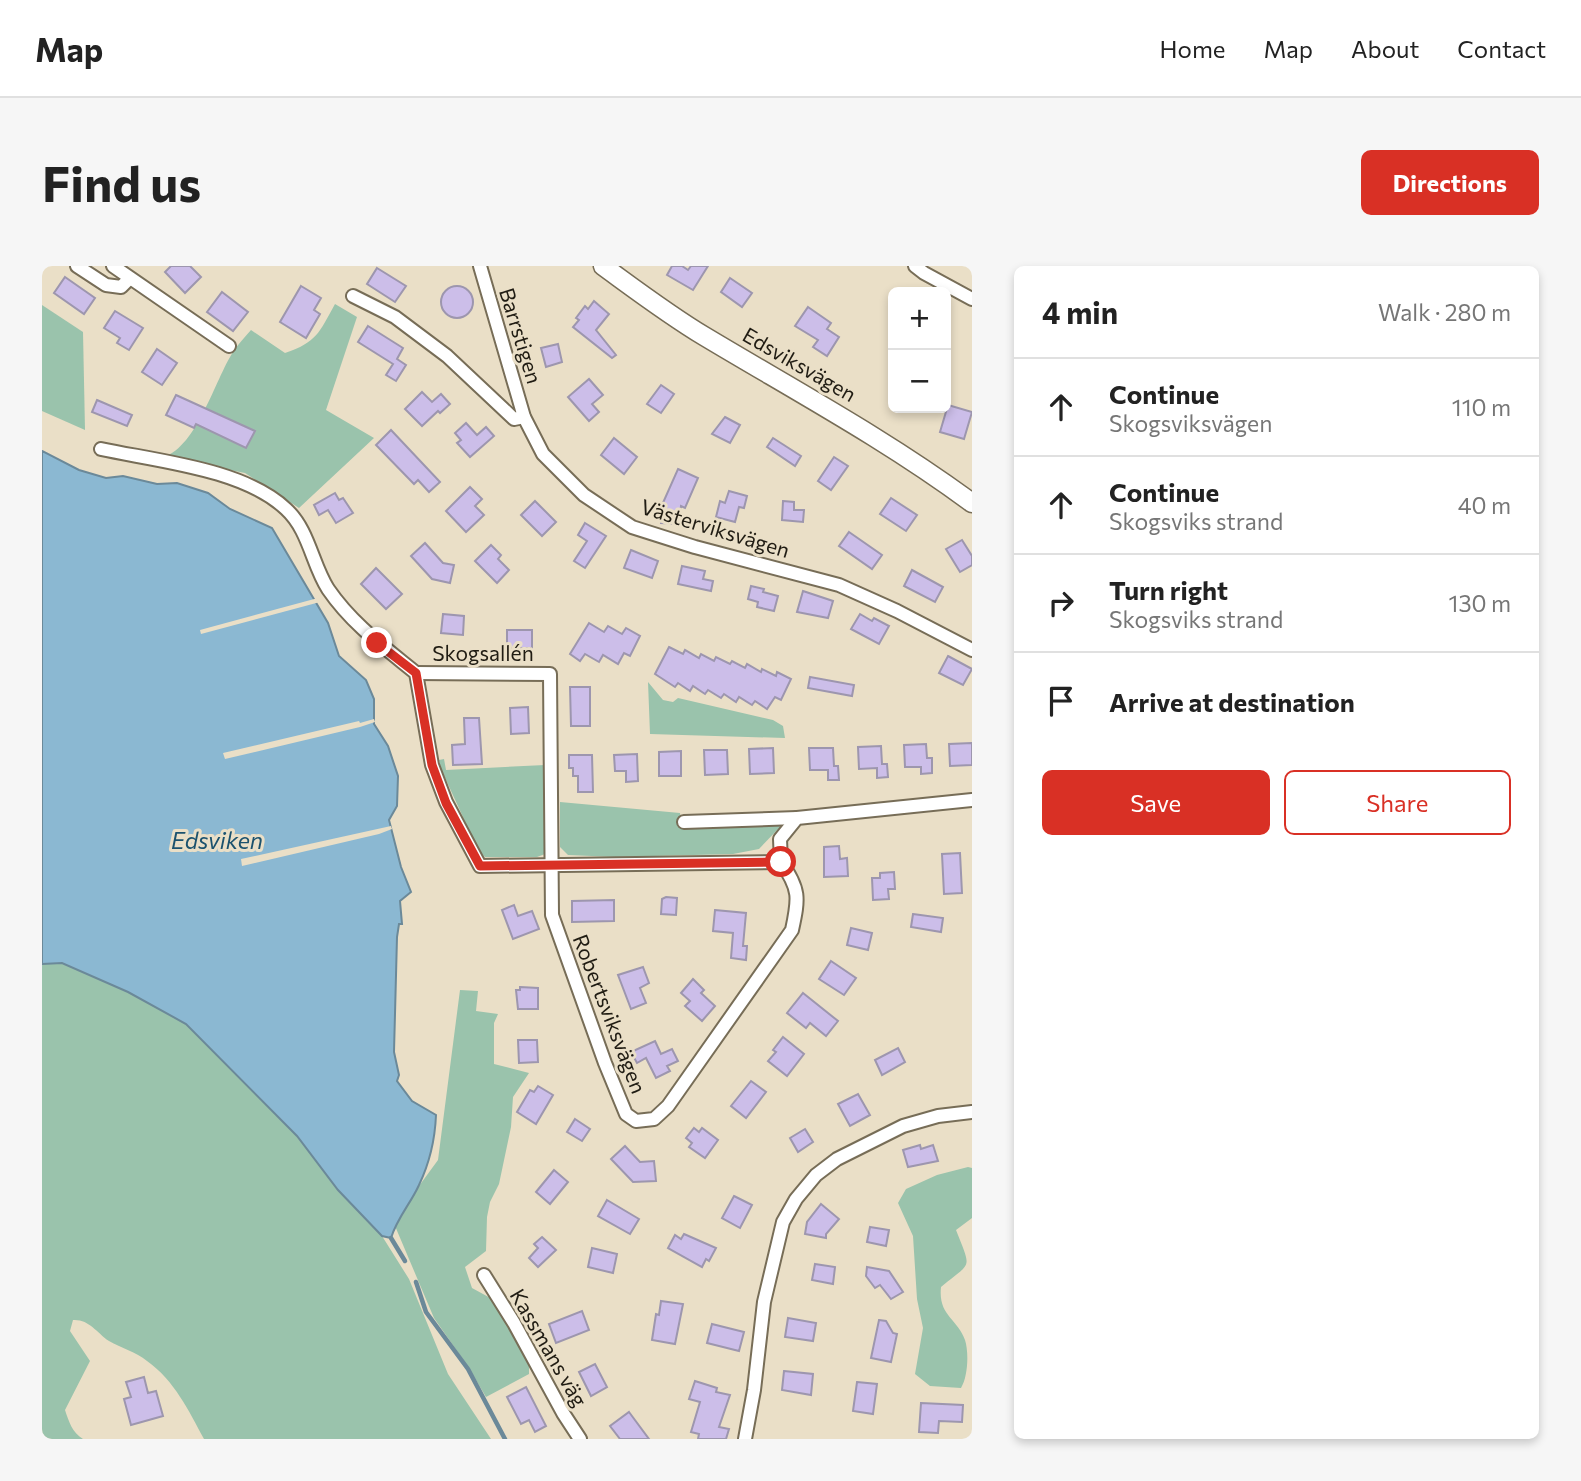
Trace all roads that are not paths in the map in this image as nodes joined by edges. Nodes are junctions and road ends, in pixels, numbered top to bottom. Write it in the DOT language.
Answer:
graph roads {
  1 [pos="77,266"];
  2 [pos="113,266"];
  3 [pos="480,266"];
  4 [pos="603,266"];
  5 [pos="915,266"];
  6 [pos="129,279"];
  7 [pos="353,296"];
  8 [pos="972,299"];
  9 [pos="229,346"];
  10 [pos="524,417"];
  11 [pos="101,449"];
  12 [pos="972,503"];
  13 [pos="972,650"];
  14 [pos="416,673"];
  15 [pos="550,674"];
  16 [pos="972,800"];
  17 [pos="797,818"];
  18 [pos="684,822"];
  19 [pos="781,862"];
  20 [pos="553,865"];
  21 [pos="972,1112"];
  22 [pos="484,1275"];
  23 [pos="580,1439"];
  24 [pos="745,1439"];
  1 -- 6 [label="street"];
  2 -- 6 [label="street"];
  3 -- 10 [label="street, Barrstigen"];
  4 -- 12 [label="street, Edsviksvägen"];
  5 -- 8 [label="street"];
  6 -- 9 [label="street"];
  7 -- 10 [label="street"];
  10 -- 13 [label="street, Västerviksvägen"];
  11 -- 14 [label="street"];
  14 -- 15 [label="street, Skogsallén"];
  14 -- 20 [label="street"];
  15 -- 20 [label="street, Robertsviksvägen"];
  16 -- 17 [label="street"];
  17 -- 18 [label="street"];
  17 -- 19 [label="street"];
  19 -- 20 [label="street"];
  19 -- 20 [label="street, Robertsviksvägen"];
  21 -- 24 [label="street"];
  22 -- 23 [label="street, Kassmans väg"];
}
